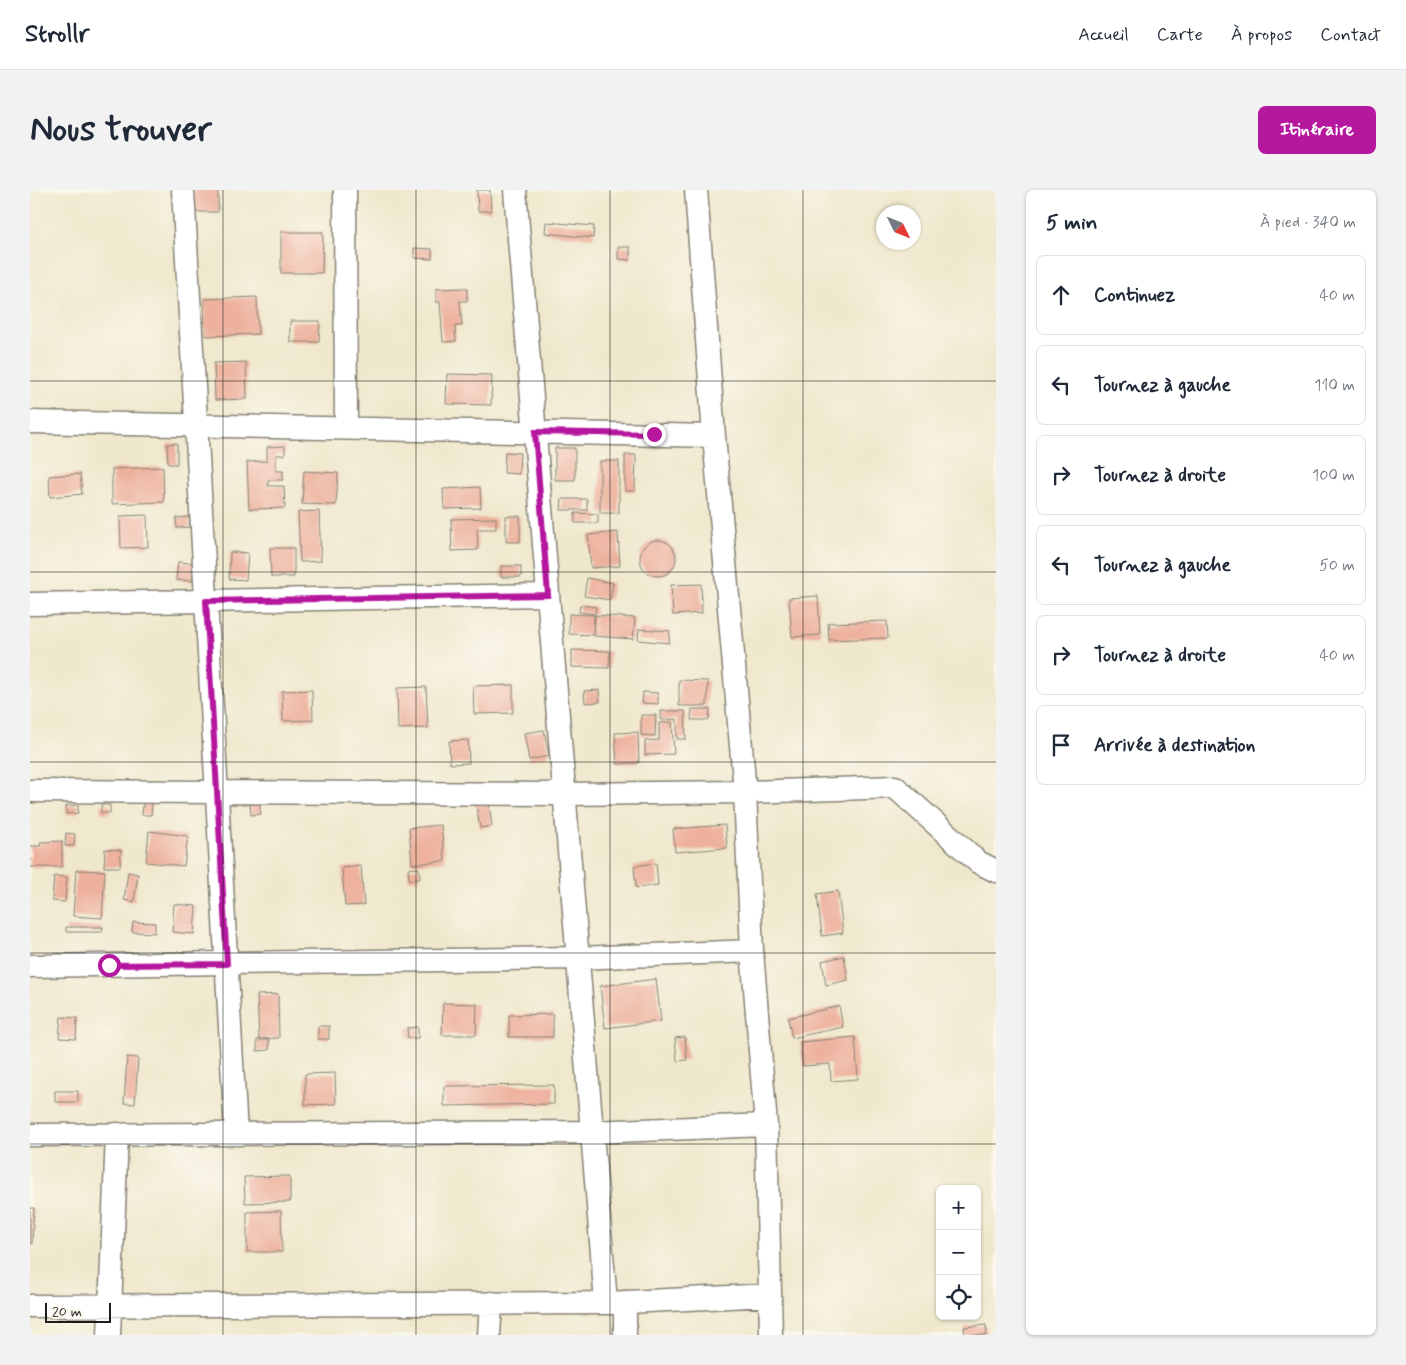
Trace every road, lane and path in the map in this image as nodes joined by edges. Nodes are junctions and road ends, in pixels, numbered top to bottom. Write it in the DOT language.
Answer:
graph roads {
  1 [pos="183,190"];
  2 [pos="345,190"];
  3 [pos="515,190"];
  4 [pos="696,190"];
  5 [pos="30,422"];
  6 [pos="196,425"];
  7 [pos="346,428"];
  8 [pos="535,432"];
  9 [pos="714,436"];
  10 [pos="548,595"];
  11 [pos="206,601"];
  12 [pos="30,604"];
  13 [pos="30,791"];
  14 [pos="217,791"];
  15 [pos="745,792"];
  16 [pos="564,794"];
  17 [pos="996,871"];
  18 [pos="752,951"];
  19 [pos="578,958"];
  20 [pos="227,964"];
  21 [pos="30,966"];
  22 [pos="766,1125"];
  23 [pos="592,1132"];
  24 [pos="117,1134"];
  25 [pos="236,1134"];
  26 [pos="30,1135"];
  27 [pos="770,1295"];
  28 [pos="616,1302"];
  29 [pos="491,1304"];
  30 [pos="110,1305"];
  31 [pos="30,1306"];
  32 [pos="108,1335"];
  33 [pos="489,1335"];
  34 [pos="625,1335"];
  35 [pos="771,1335"];
  1 -- 6 [label="street"];
  2 -- 7 [label="street"];
  3 -- 8 [label="street"];
  4 -- 9 [label="street"];
  5 -- 6 [label="street"];
  6 -- 7 [label="street"];
  6 -- 11 [label="street"];
  7 -- 8 [label="street"];
  8 -- 9 [label="street"];
  8 -- 10 [label="street"];
  9 -- 15 [label="street"];
  10 -- 11 [label="street"];
  10 -- 16 [label="street"];
  11 -- 12 [label="street"];
  11 -- 14 [label="street"];
  13 -- 14 [label="street"];
  14 -- 16 [label="street"];
  14 -- 20 [label="street"];
  15 -- 16 [label="street"];
  15 -- 17 [label="street"];
  15 -- 18 [label="street"];
  16 -- 19 [label="street"];
  18 -- 19 [label="street"];
  18 -- 22 [label="street"];
  19 -- 20 [label="street"];
  19 -- 23 [label="street"];
  20 -- 21 [label="street"];
  20 -- 25 [label="street"];
  22 -- 23 [label="street"];
  22 -- 27 [label="street"];
  23 -- 25 [label="street"];
  23 -- 28 [label="street"];
  24 -- 25 [label="street"];
  24 -- 26 [label="street"];
  24 -- 30 [label="street"];
  27 -- 28 [label="street"];
  27 -- 35 [label="street"];
  28 -- 29 [label="street"];
  28 -- 34 [label="street"];
  29 -- 30 [label="street"];
  29 -- 33 [label="street"];
  30 -- 31 [label="street"];
  30 -- 32 [label="street"];
}
